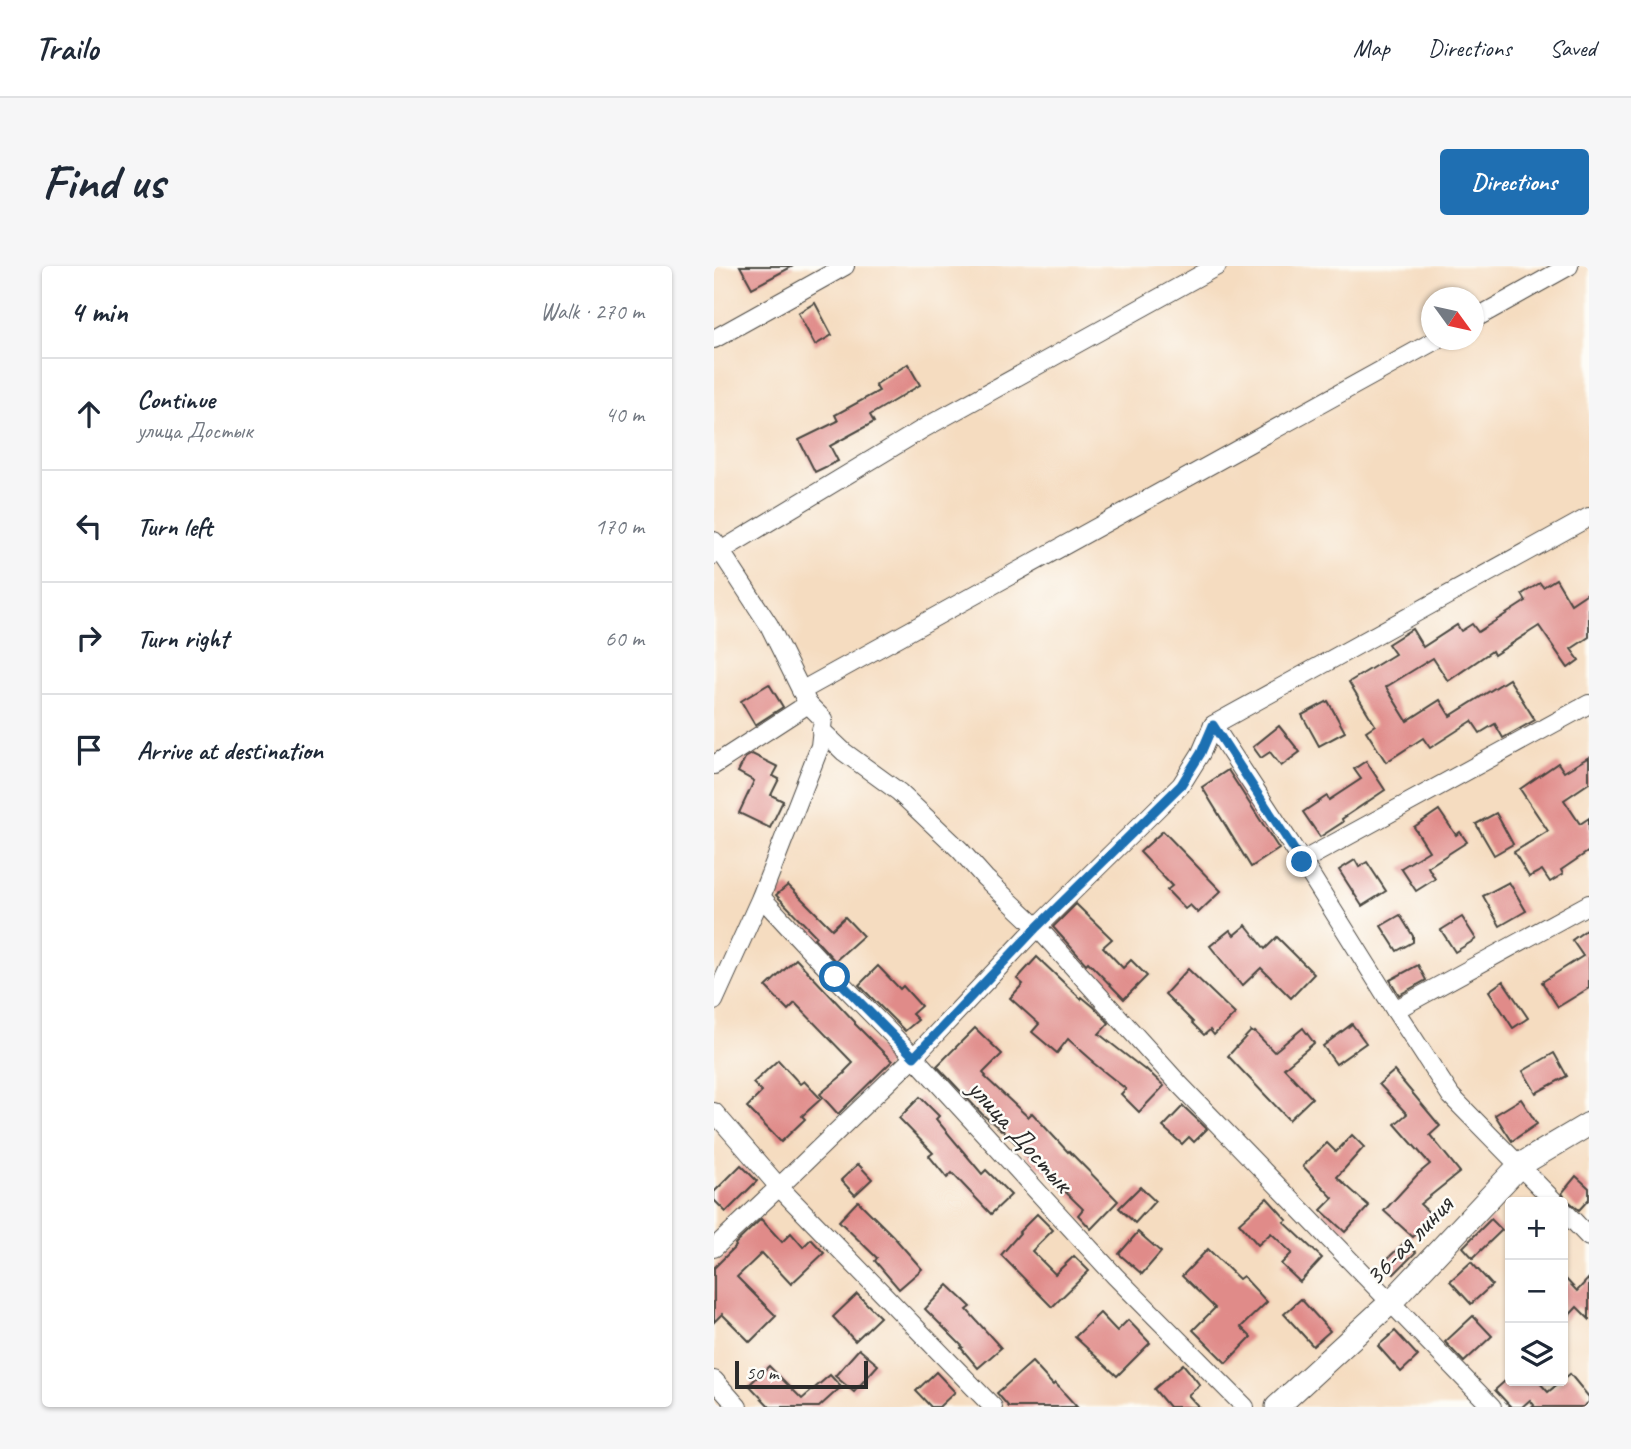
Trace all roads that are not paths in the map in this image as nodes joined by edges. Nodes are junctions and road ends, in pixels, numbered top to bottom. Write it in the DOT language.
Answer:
graph roads {
  1 [pos="845,266"];
  2 [pos="1217,266"];
  3 [pos="1569,266"];
  4 [pos="1484,313"];
  5 [pos="714,339"];
  6 [pos="1421,349"];
  7 [pos="1589,517"];
  8 [pos="716,549"];
  9 [pos="805,698"];
  10 [pos="1589,704"];
  11 [pos="1213,725"];
  12 [pos="821,730"];
  13 [pos="714,765"];
  14 [pos="1302,862"];
  15 [pos="761,897"];
  16 [pos="1589,904"];
  17 [pos="1037,927"];
  18 [pos="714,1001"];
  19 [pos="1395,1010"];
  20 [pos="914,1057"];
  21 [pos="714,1112"];
  22 [pos="1589,1124"];
  23 [pos="1520,1165"];
  24 [pos="779,1187"];
  25 [pos="1550,1197"];
  26 [pos="1568,1215"];
  27 [pos="1589,1237"];
  28 [pos="714,1248"];
  29 [pos="1391,1302"];
  30 [pos="714,1380"];
  31 [pos="738,1407"];
  32 [pos="993,1407"];
  33 [pos="1245,1407"];
  34 [pos="1277,1407"];
  35 [pos="1492,1407"];
  1 -- 5 [label="street"];
  2 -- 8 [label="street"];
  3 -- 4 [label="street"];
  6 -- 9 [label="street"];
  7 -- 11 [label="street"];
  8 -- 9 [label="street"];
  9 -- 12 [label="street"];
  9 -- 13 [label="street"];
  10 -- 14 [label="street"];
  11 -- 14 [label="street"];
  11 -- 17 [label="street"];
  12 -- 15 [label="street"];
  12 -- 17 [label="street"];
  14 -- 19 [label="street"];
  15 -- 18 [label="street"];
  15 -- 20 [label="street, улица Достык"];
  16 -- 19 [label="street"];
  17 -- 20 [label="street"];
  17 -- 29 [label="street"];
  19 -- 23 [label="street"];
  20 -- 24 [label="street"];
  20 -- 33 [label="street, улица Достык"];
  21 -- 24 [label="street"];
  22 -- 23 [label="street, 36-ая линия"];
  23 -- 25 [label="street"];
  23 -- 29 [label="street, 36-ая линия"];
  24 -- 28 [label="street"];
  24 -- 32 [label="street"];
  26 -- 27 [label="street"];
  29 -- 34 [label="street, 36-ая линия"];
  29 -- 35 [label="street"];
  30 -- 31 [label="street"];
}
